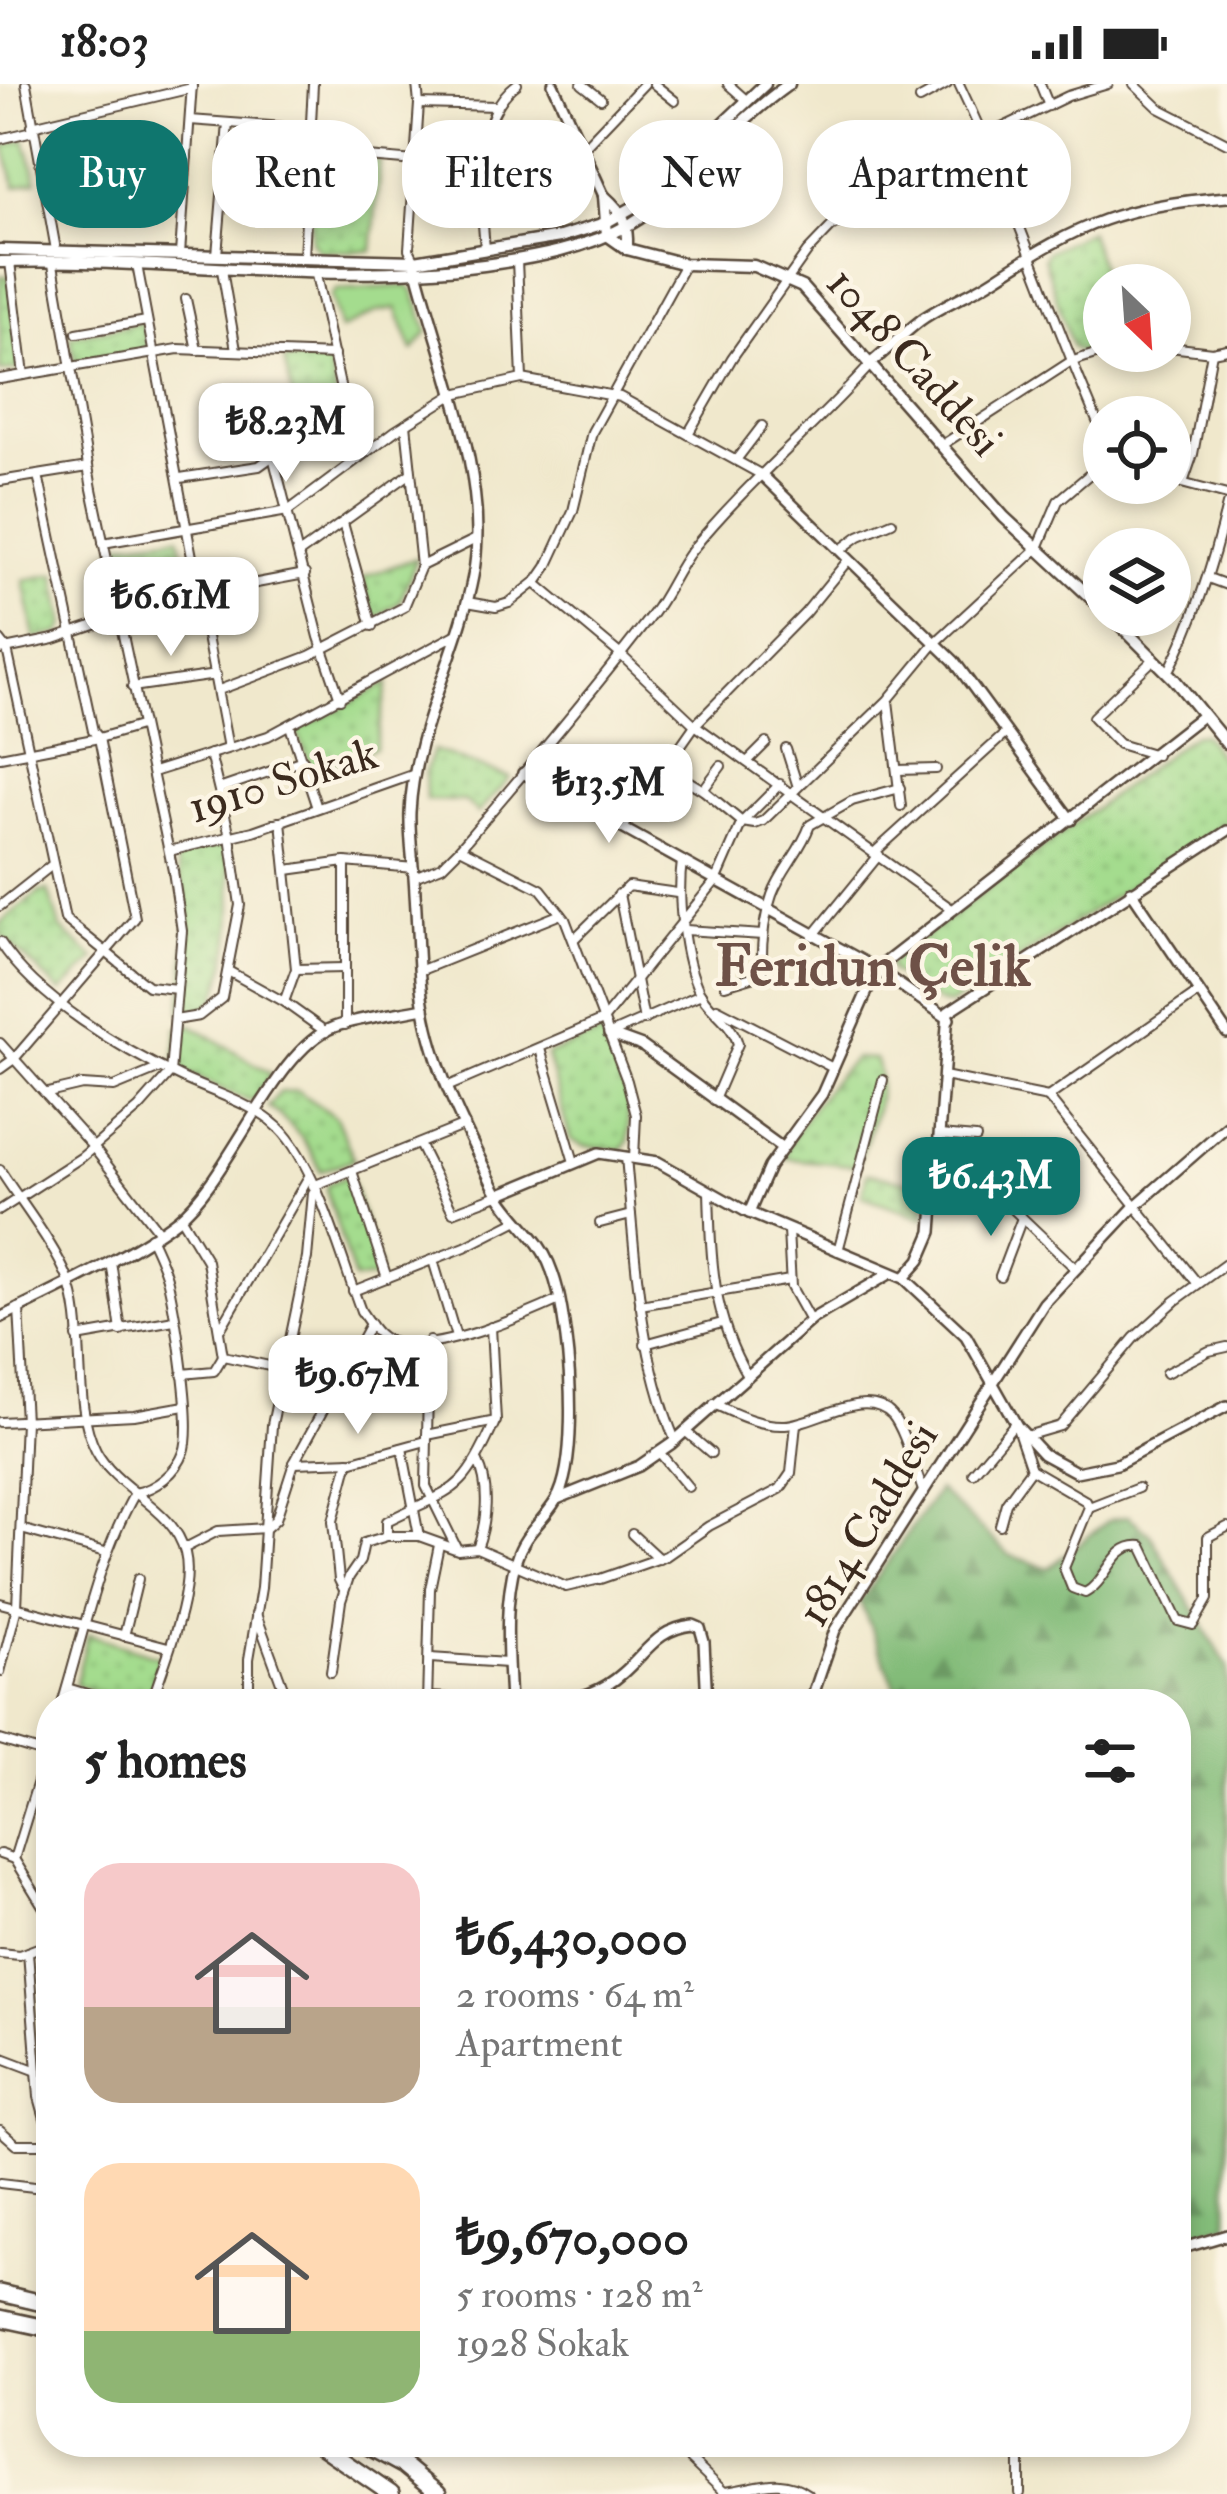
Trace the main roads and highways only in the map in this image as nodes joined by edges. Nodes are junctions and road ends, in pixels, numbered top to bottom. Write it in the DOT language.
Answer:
graph roads {
  1 [pos="765,84"];
  2 [pos="789,84"];
  3 [pos="725,120"];
  4 [pos="744,120"];
  5 [pos="619,212"];
  6 [pos="619,222"];
  7 [pos="626,228"];
  8 [pos="606,229"];
  9 [pos="0,250"];
  10 [pos="626,250"];
  11 [pos="54,257"];
  12 [pos="5,262"];
  13 [pos="416,267"];
  14 [pos="1083,590"];
  15 [pos="1131,636"];
  16 [pos="1226,740"];
  17 [pos="0,2293"];
  18 [pos="36,2301"];
  19 [pos="0,2318"];
  20 [pos="36,2326"];
  21 [pos="337,2457"];
  22 [pos="388,2457"];
  23 [pos="392,2494"];
  24 [pos="438,2494"];
  1 -- 3 [label="main road"];
  2 -- 4 [label="main road"];
  5 -- 8 [label="main road"];
  6 -- 8 [label="main road"];
  7 -- 10 [label="main road"];
  8 -- 10 [label="main road, 1048 Caddesi"];
  8 -- 13 [label="main road"];
  8 -- 13 [label="main road"];
  9 -- 11 [label="main road"];
  10 -- 14 [label="main road, 1048 Caddesi"];
  11 -- 12 [label="main road"];
  11 -- 13 [label="main road"];
  11 -- 13 [label="main road"];
  15 -- 16 [label="main road, 1048 Caddesi"];
  17 -- 18 [label="highway"];
  19 -- 20 [label="highway"];
  21 -- 23 [label="highway"];
  22 -- 24 [label="highway"];
}
